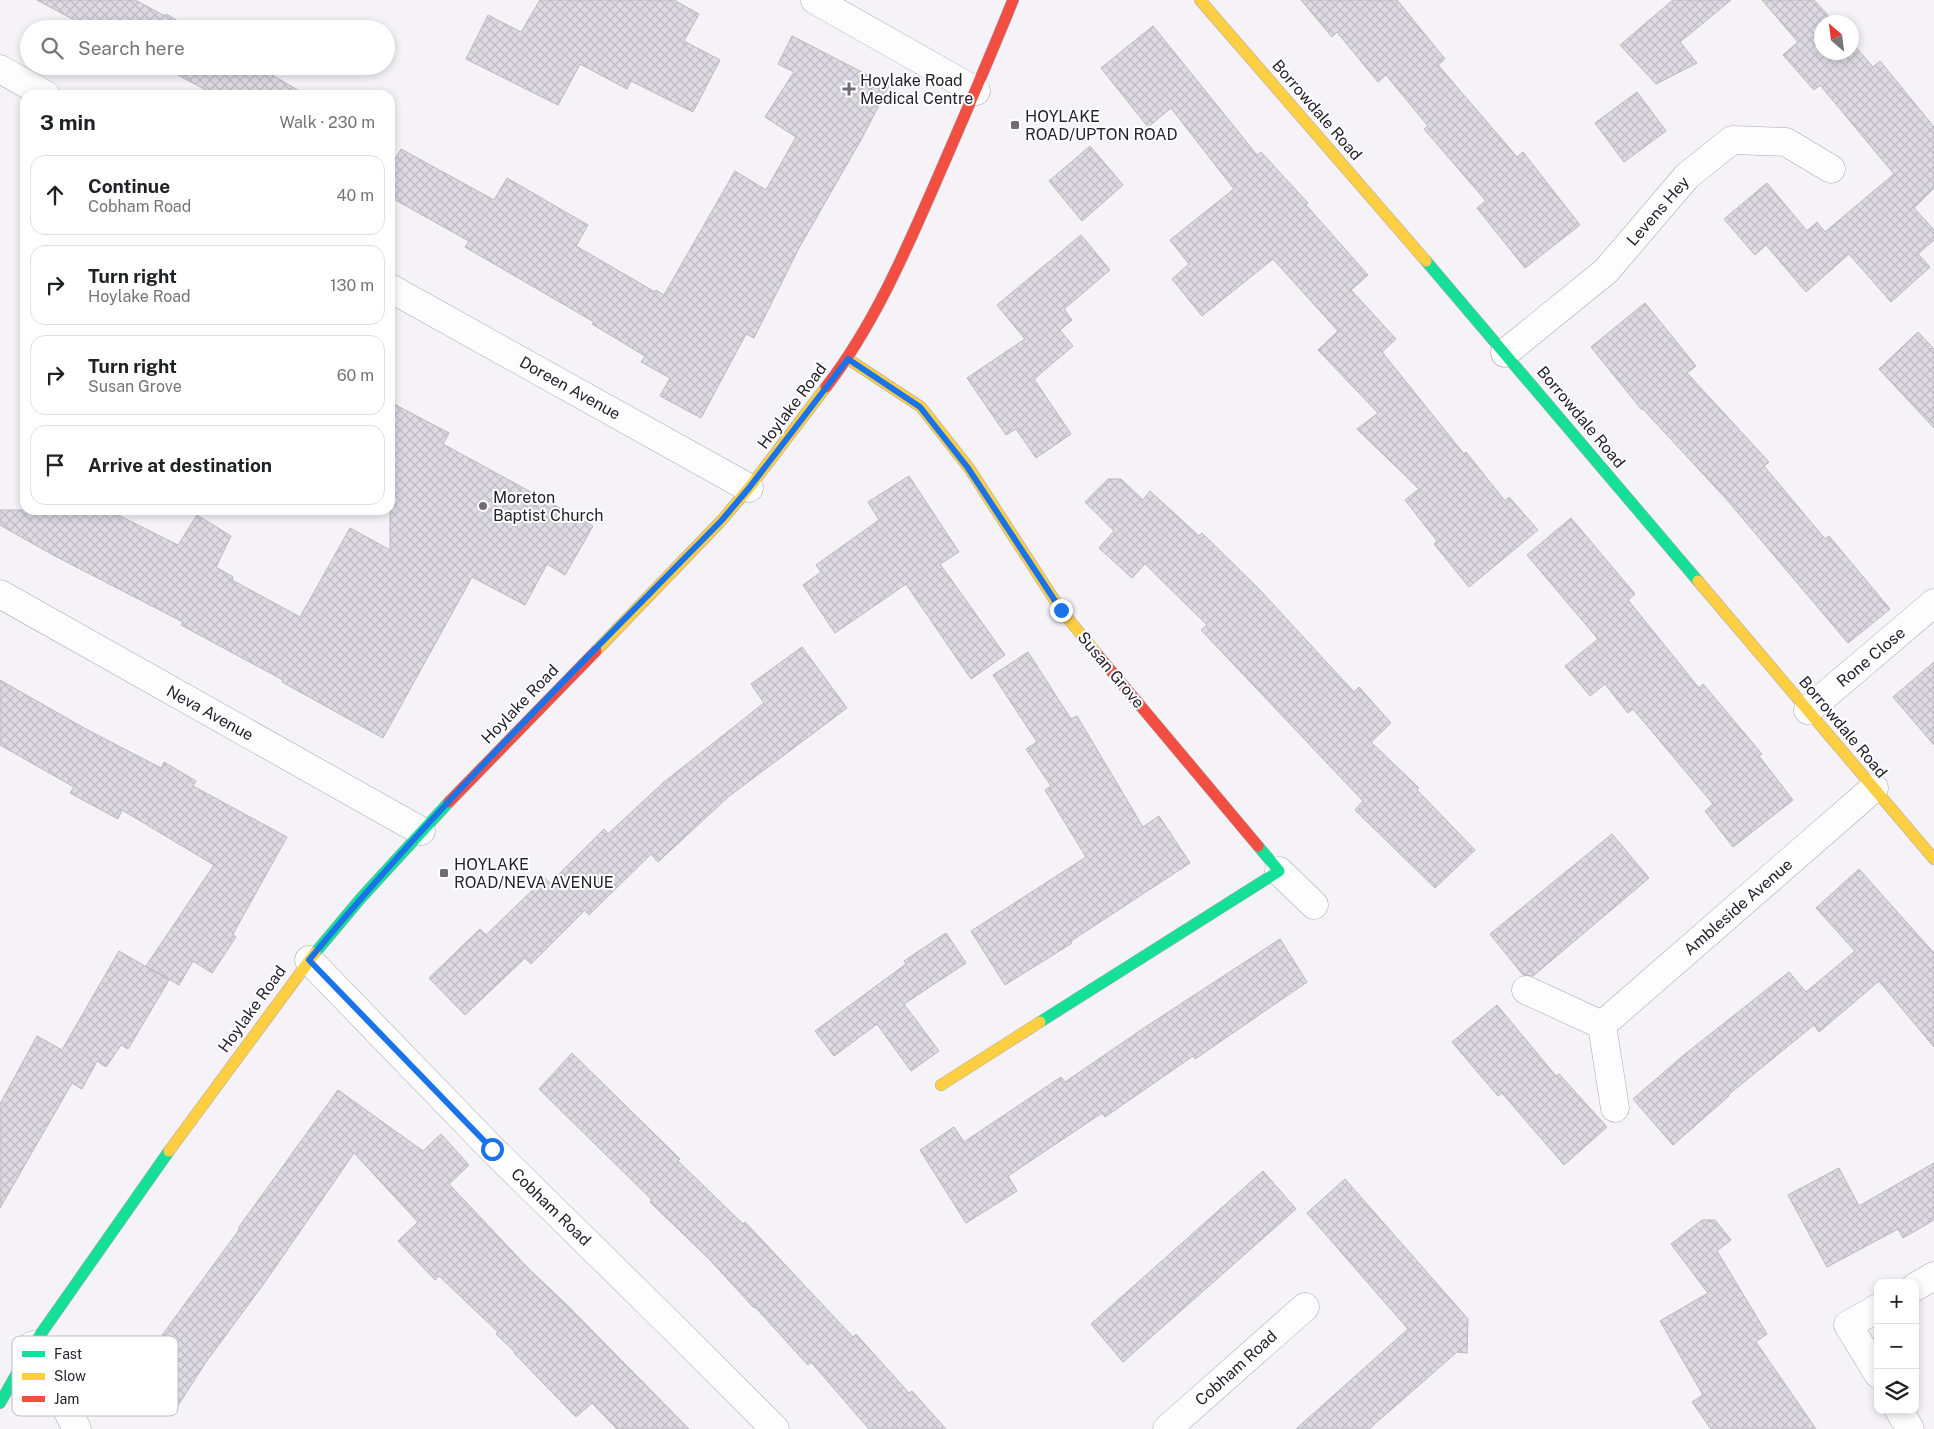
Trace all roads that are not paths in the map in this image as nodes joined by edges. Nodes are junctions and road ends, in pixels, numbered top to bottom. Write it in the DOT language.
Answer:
graph roads {
  1 [pos="815,0"];
  2 [pos="1013,0"];
  3 [pos="1200,0"];
  4 [pos="0,69"];
  5 [pos="37,90"];
  6 [pos="976,90"];
  7 [pos="1831,169"];
  8 [pos="395,291"];
  9 [pos="1505,353"];
  10 [pos="848,359"];
  11 [pos="749,488"];
  12 [pos="0,594"];
  13 [pos="1934,603"];
  14 [pos="1808,710"];
  15 [pos="1874,788"];
  16 [pos="421,831"];
  17 [pos="1934,859"];
  18 [pos="1279,871"];
  19 [pos="1314,905"];
  20 [pos="309,960"];
  21 [pos="1526,990"];
  22 [pos="1602,1025"];
  23 [pos="941,1085"];
  24 [pos="1615,1108"];
  25 [pos="1934,1276"];
  26 [pos="1919,1285"];
  27 [pos="1305,1307"];
  28 [pos="1874,1310"];
  29 [pos="40,1336"];
  30 [pos="1875,1369"];
  31 [pos="12,1382"];
  32 [pos="0,1403"];
  33 [pos="1901,1414"];
  34 [pos="70,1416"];
  35 [pos="77,1429"];
  36 [pos="775,1429"];
  37 [pos="1167,1429"];
  38 [pos="1910,1429"];
  1 -- 6 [label="street"];
  2 -- 6 [label="street, Hoylake Road"];
  3 -- 9 [label="street, Borrowdale Road"];
  4 -- 5 [label="street"];
  6 -- 10 [label="street, Hoylake Road"];
  7 -- 9 [label="street, Levens Hey"];
  8 -- 11 [label="street, Doreen Avenue"];
  9 -- 14 [label="street, Borrowdale Road"];
  10 -- 11 [label="street, Hoylake Road"];
  10 -- 18 [label="street, Susan Grove"];
  11 -- 16 [label="street, Hoylake Road"];
  12 -- 16 [label="street, Neva Avenue"];
  13 -- 14 [label="street, Rone Close"];
  14 -- 15 [label="street, Borrowdale Road"];
  15 -- 17 [label="street, Borrowdale Road"];
  15 -- 22 [label="street, Ambleside Avenue"];
  16 -- 20 [label="street, Hoylake Road"];
  18 -- 19 [label="street, Susan Grove"];
  18 -- 23 [label="street"];
  20 -- 29 [label="street, Hoylake Road"];
  20 -- 36 [label="street, Cobham Road"];
  21 -- 22 [label="street"];
  22 -- 24 [label="street"];
  25 -- 26 [label="street"];
  27 -- 37 [label="street, Cobham Road"];
  28 -- 30 [label="street"];
  31 -- 32 [label="street, Hoylake Road"];
  33 -- 38 [label="street"];
  34 -- 35 [label="street"];
}
